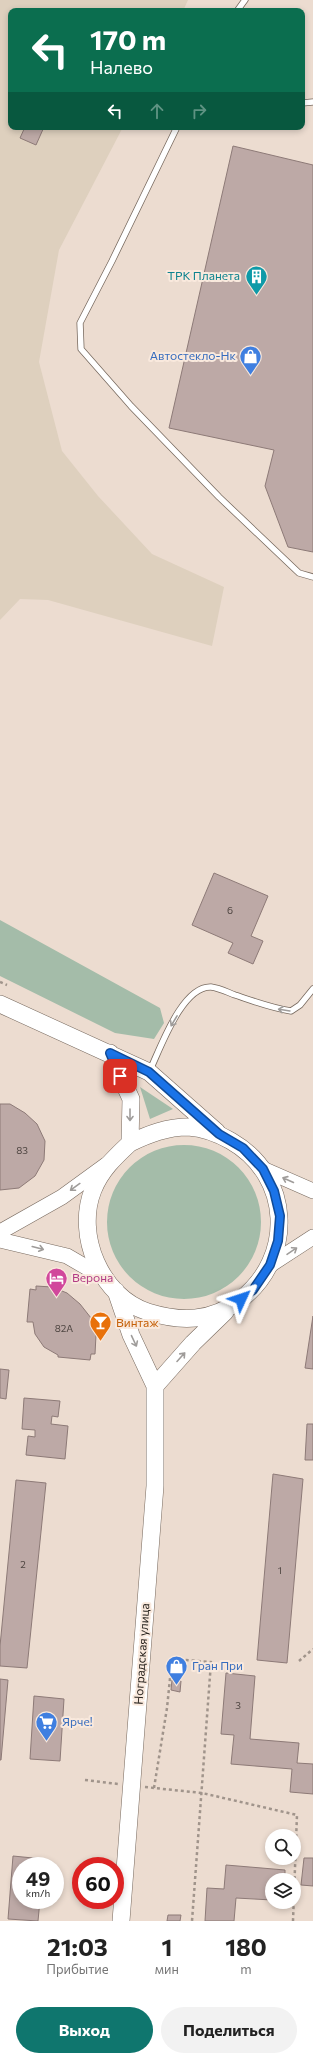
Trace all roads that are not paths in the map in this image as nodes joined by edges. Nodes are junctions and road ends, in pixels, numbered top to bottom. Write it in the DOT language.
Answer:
graph roads {
  1 [pos="175,130"];
  2 [pos="313,577"];
  3 [pos="313,989"];
  4 [pos="0,1004"];
  5 [pos="110,1053"];
  6 [pos="149,1072"];
  7 [pos="219,1134"];
  8 [pos="130,1143"];
  9 [pos="107,1164"];
  10 [pos="263,1169"];
  11 [pos="313,1191"];
  12 [pos="0,1232"];
  13 [pos="313,1237"];
  14 [pos="0,1240"];
  15 [pos="270,1265"];
  16 [pos="103,1277"];
  17 [pos="116,1292"];
  18 [pos="229,1308"];
  19 [pos="156,1386"];
  20 [pos="121,1921"];
  1 -- 2 [label="lane"];
  3 -- 6 [label="lane, one-way"];
  4 -- 5 [label="main road"];
  5 -- 6 [label="main road"];
  5 -- 8 [label="main road, one-way"];
  6 -- 7 [label="main road"];
  7 -- 8 [label="main road"];
  7 -- 10 [label="main road"];
  8 -- 9 [label="main road"];
  9 -- 12 [label="main road, one-way"];
  9 -- 16 [label="main road"];
  11 -- 10 [label="main road, one-way"];
  10 -- 15 [label="main road"];
  15 -- 13 [label="main road, one-way"];
  14 -- 16 [label="main road, one-way"];
  15 -- 18 [label="main road"];
  16 -- 17 [label="main road"];
  17 -- 18 [label="main road"];
  17 -- 19 [label="main road, one-way"];
  19 -- 18 [label="main road, one-way"];
  19 -- 20 [label="main road, Ноградская улица"];
}
